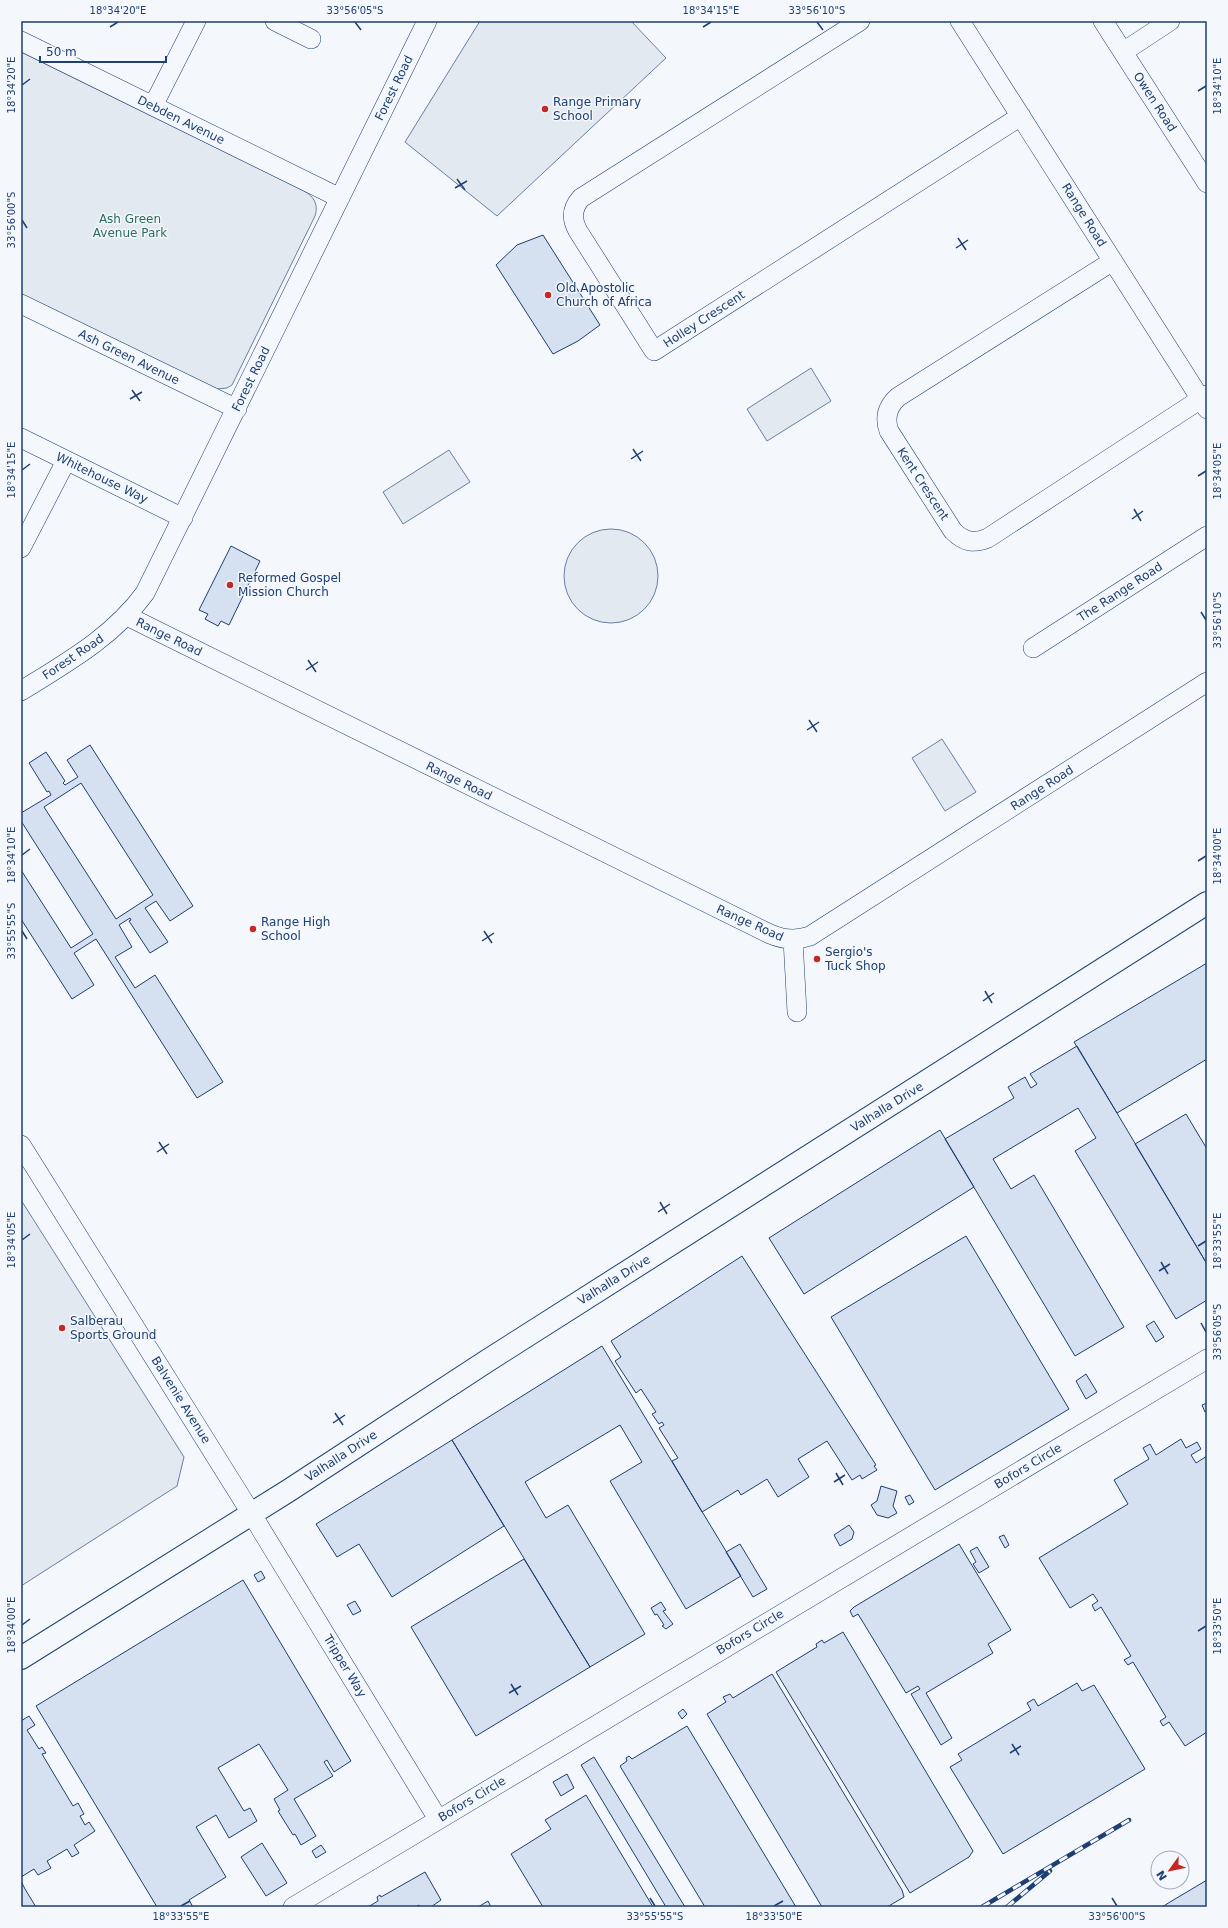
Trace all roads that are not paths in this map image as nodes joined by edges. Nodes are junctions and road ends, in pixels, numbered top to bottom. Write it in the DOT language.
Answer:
graph roads {
  1 [pos="196,21"];
  2 [pos="275,21"];
  3 [pos="427,21"];
  4 [pos="860,21"];
  5 [pos="960,21"];
  6 [pos="1103,21"];
  7 [pos="1170,21"];
  8 [pos="311,38"];
  9 [pos="21,41"];
  10 [pos="1122,52"];
  11 [pos="153,106"];
  12 [pos="1021,116"];
  13 [pos="1207,182"];
  14 [pos="340,198"];
  15 [pos="1113,261"];
  16 [pos="21,304"];
  17 [pos="1205,401"];
  18 [pos="237,409"];
  19 [pos="21,438"];
  20 [pos="66,461"];
  21 [pos="183,518"];
  22 [pos="1207,536"];
  23 [pos="21,548"];
  24 [pos="127,616"];
  25 [pos="1033,648"];
  26 [pos="1207,682"];
  27 [pos="21,691"];
  28 [pos="1207,903"];
  29 [pos="793,940"];
  30 [pos="798,1012"];
  31 [pos="21,1145"];
  32 [pos="1207,1359"];
  33 [pos="251,1513"];
  34 [pos="21,1658"];
  35 [pos="438,1819"];
  36 [pos="293,1907"];
  1 -- 11 [label="street"];
  2 -- 8 [label="street"];
  3 -- 14 [label="street, Forest Road"];
  4 -- 12 [label="street, Holley Crescent"];
  5 -- 12 [label="street, Range Road"];
  6 -- 10 [label="street, Owen Road"];
  7 -- 10 [label="street"];
  9 -- 11 [label="street, Debden Avenue"];
  10 -- 13 [label="street, Owen Road"];
  11 -- 14 [label="street, Debden Avenue"];
  12 -- 15 [label="street, Range Road"];
  14 -- 18 [label="street, Forest Road"];
  15 -- 17 [label="street, Range Road"];
  15 -- 17 [label="street, Kent Crescent"];
  16 -- 18 [label="street, Ash Green Avenue"];
  18 -- 21 [label="street, Forest Road"];
  19 -- 20 [label="street, Whitehouse Way"];
  20 -- 21 [label="street, Whitehouse Way"];
  20 -- 23 [label="street"];
  21 -- 24 [label="street, Forest Road"];
  22 -- 25 [label="street, The Range Road"];
  24 -- 27 [label="street, Forest Road"];
  24 -- 29 [label="street, Range Road"];
  26 -- 29 [label="street, Range Road"];
  28 -- 33 [label="main road, Valhalla Drive"];
  29 -- 30 [label="street, Range Road"];
  31 -- 33 [label="street, Balvenie Avenue"];
  32 -- 35 [label="street, Bofors Circle"];
  33 -- 34 [label="main road, Valhalla Drive"];
  33 -- 35 [label="street, Tripper Way"];
  35 -- 36 [label="street, Bofors Circle"];
}
